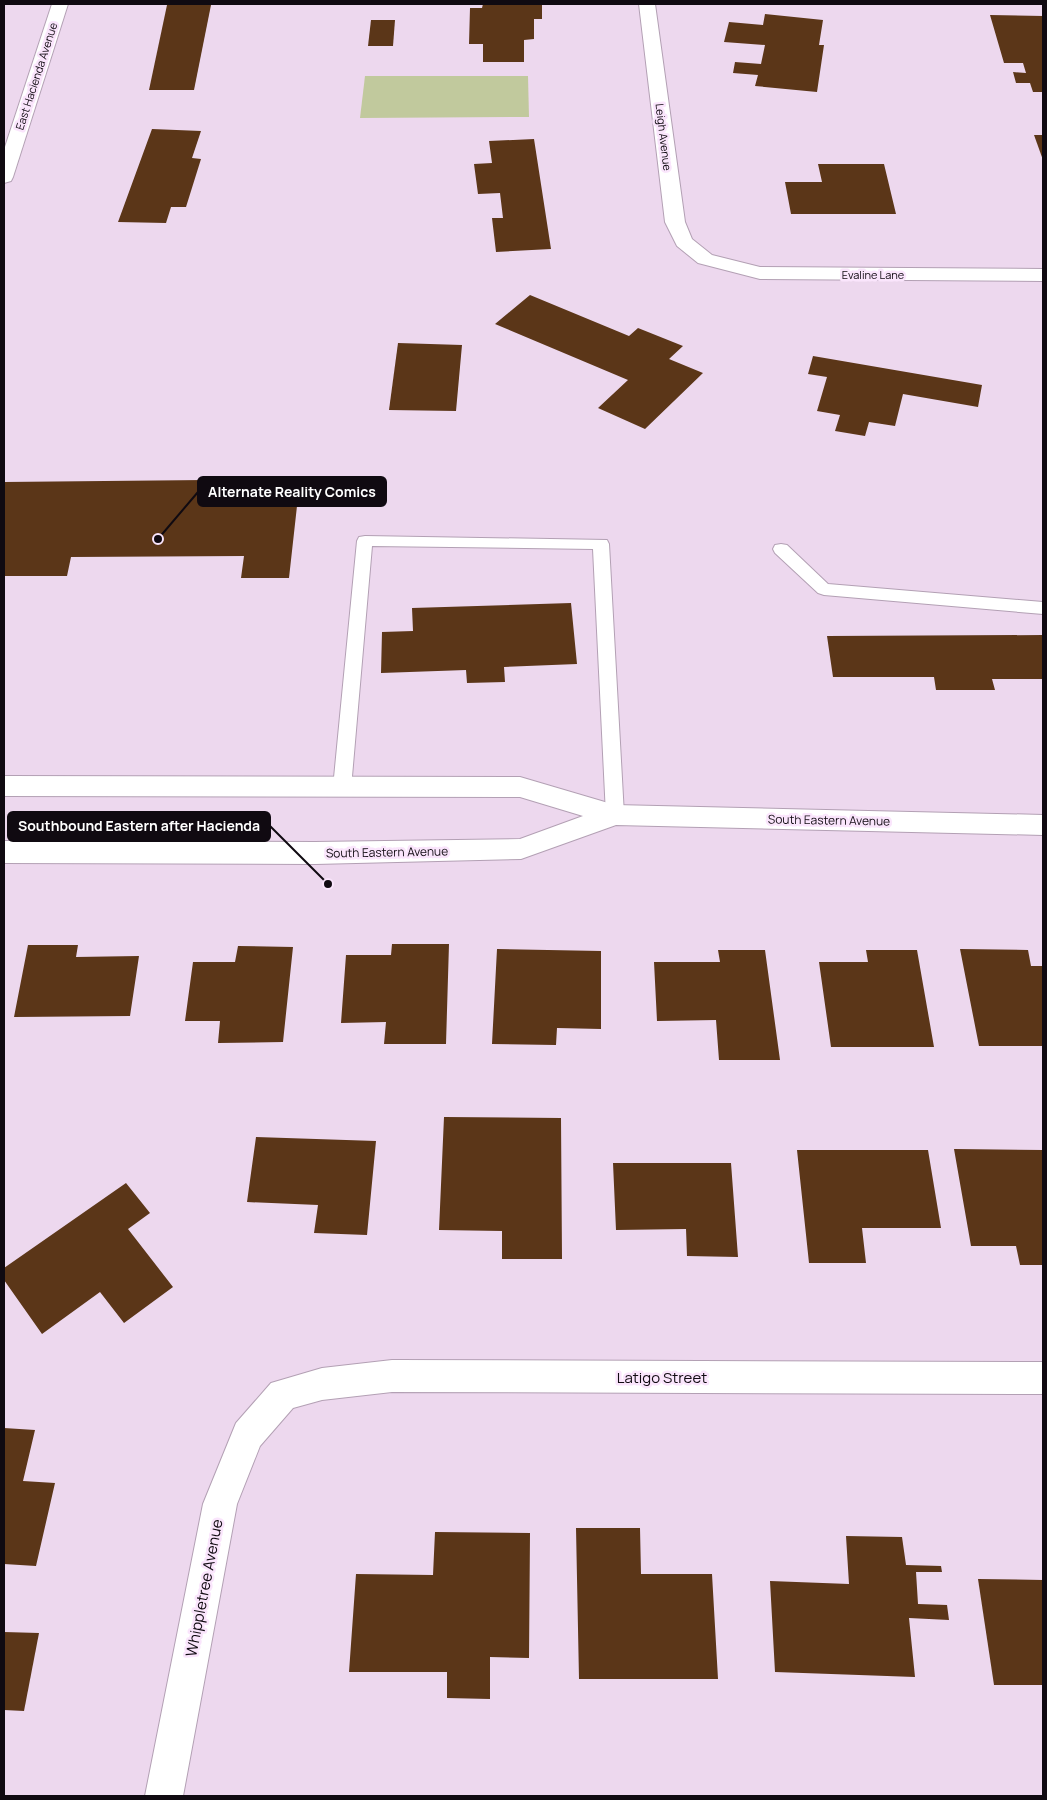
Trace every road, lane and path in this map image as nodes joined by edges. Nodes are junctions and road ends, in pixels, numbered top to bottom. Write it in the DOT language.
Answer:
graph roads {
  1 [pos="60,4"];
  2 [pos="646,4"];
  3 [pos="4,177"];
  4 [pos="705,259"];
  5 [pos="1043,275"];
  6 [pos="781,549"];
  7 [pos="1043,608"];
  8 [pos="4,786"];
  9 [pos="342,788"];
  10 [pos="615,815"];
  11 [pos="1043,825"];
  12 [pos="4,852"];
  13 [pos="1043,1378"];
  14 [pos="283,1395"];
  15 [pos="164,1796"];
  1 -- 3 [label="main road, East Hacienda Avenue"];
  2 -- 4 [label="main road, Leigh Avenue"];
  4 -- 5 [label="main road, Evaline Lane"];
  6 -- 7 [label="lane"];
  8 -- 9 [label="main road, South Eastern Avenue"];
  9 -- 10 [label="main road, South Eastern Avenue"];
  9 -- 10 [label="lane"];
  10 -- 11 [label="main road, South Eastern Avenue"];
  10 -- 12 [label="main road, South Eastern Avenue"];
  13 -- 14 [label="main road, Latigo Street"];
  14 -- 15 [label="main road, Whippletree Avenue"];
}
